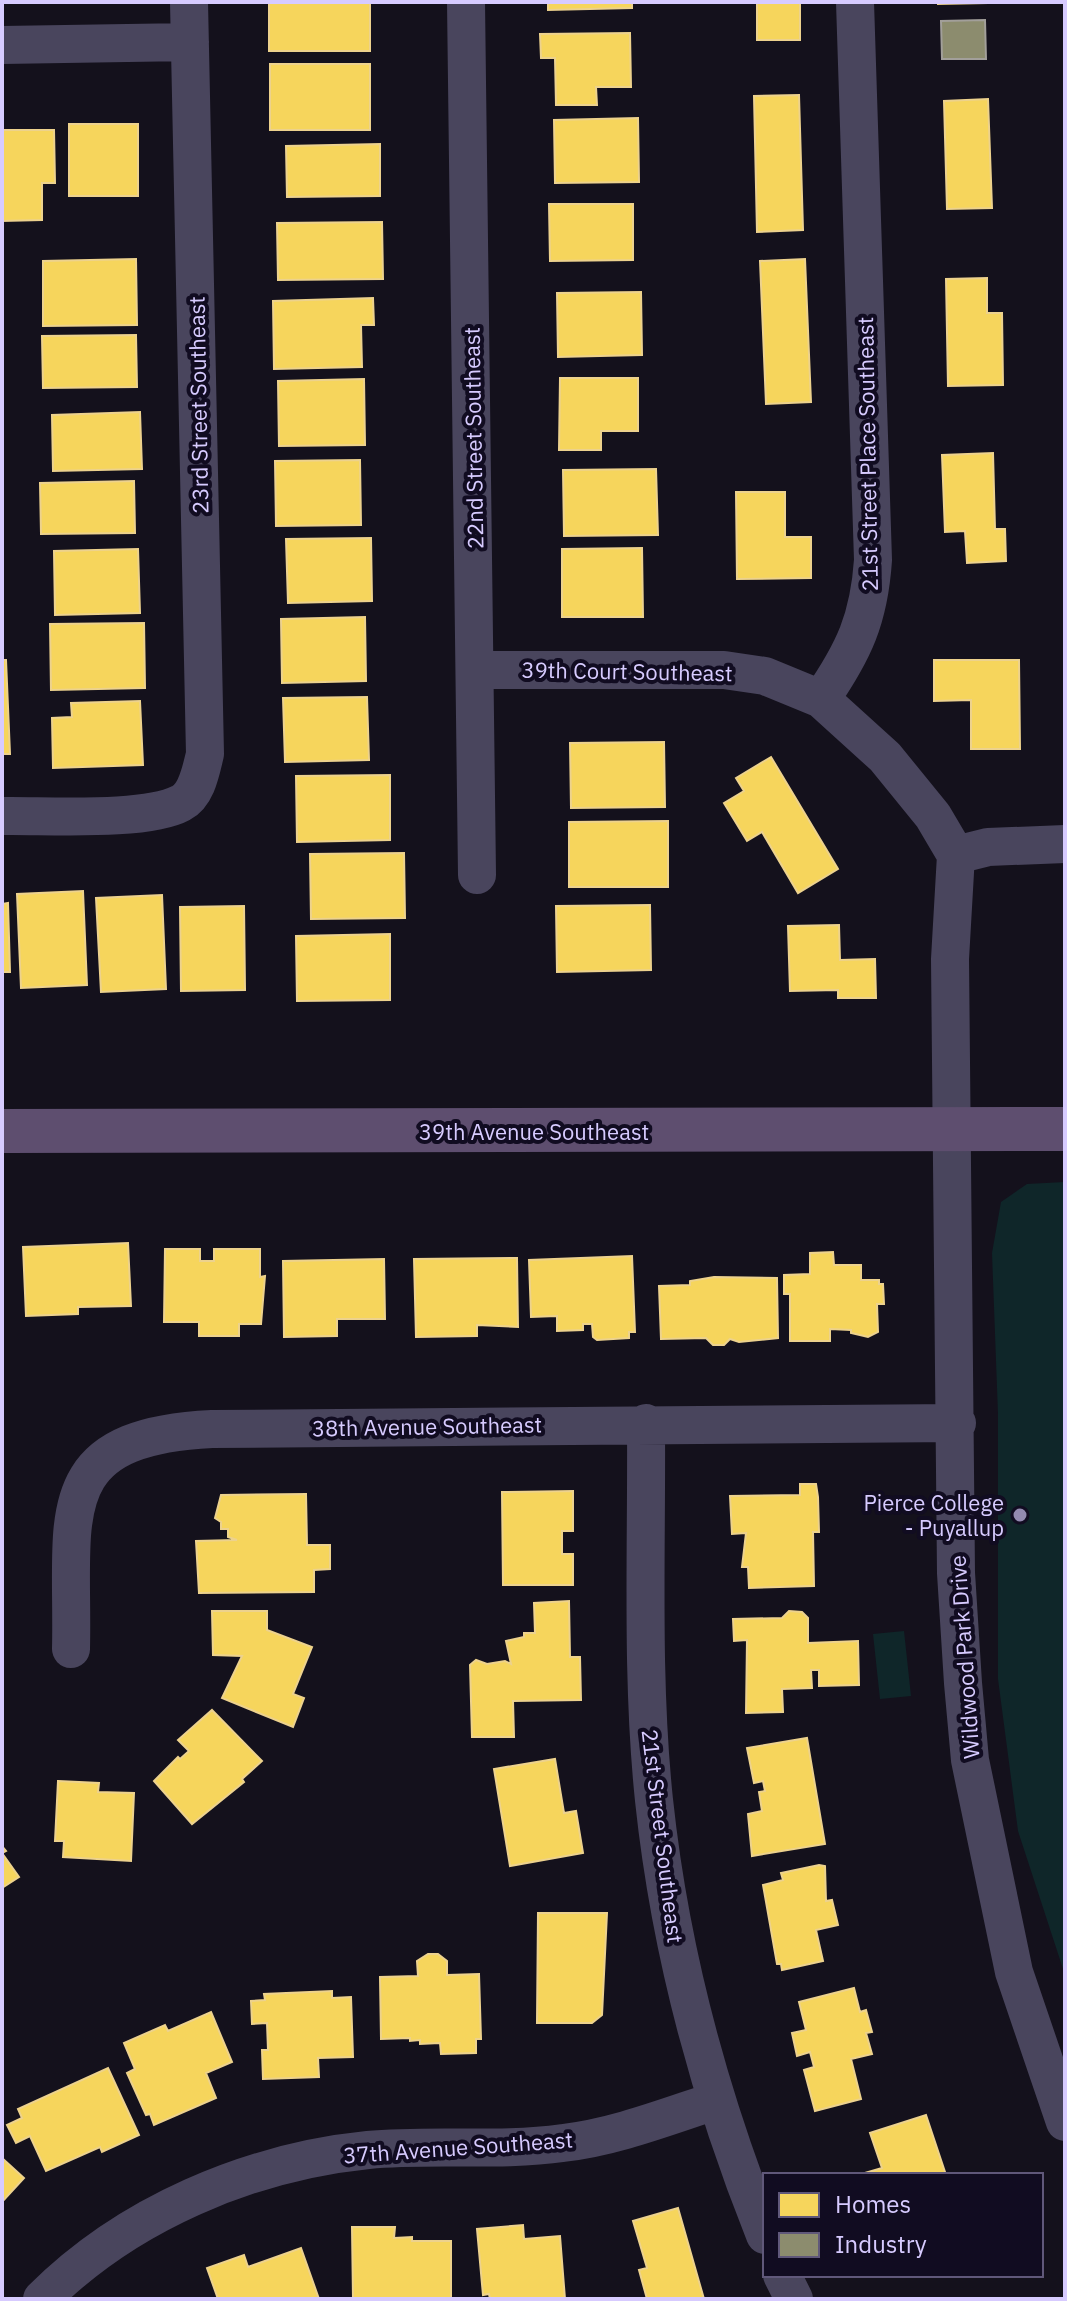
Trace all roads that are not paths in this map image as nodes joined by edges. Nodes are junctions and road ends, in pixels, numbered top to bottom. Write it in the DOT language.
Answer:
graph roads {
  1 [pos="189,2"];
  2 [pos="466,2"];
  3 [pos="855,2"];
  4 [pos="190,42"];
  5 [pos="2,45"];
  6 [pos="476,670"];
  7 [pos="821,699"];
  8 [pos="2,816"];
  9 [pos="1065,844"];
  10 [pos="956,855"];
  11 [pos="477,875"];
  12 [pos="1065,1129"];
  13 [pos="2,1131"];
  14 [pos="955,1131"];
  15 [pos="646,1423"];
  16 [pos="957,1423"];
  17 [pos="71,1649"];
  18 [pos="715,2101"];
  19 [pos="1065,2122"];
  20 [pos="763,2230"];
  21 [pos="783,2277"];
  22 [pos="42,2299"];
  23 [pos="794,2299"];
  1 -- 4 [label="street, 23rd Street Southeast"];
  2 -- 6 [label="street, 22nd Street Southeast"];
  3 -- 7 [label="street, 21st Street Place Southeast"];
  4 -- 5 [label="street"];
  4 -- 8 [label="street, 23rd Street Southeast"];
  6 -- 7 [label="street, 39th Court Southeast"];
  6 -- 11 [label="street, 22nd Street Southeast"];
  7 -- 10 [label="street"];
  9 -- 10 [label="street"];
  10 -- 14 [label="street"];
  12 -- 14 [label="main road, 39th Avenue Southeast"];
  13 -- 14 [label="main road, 39th Avenue Southeast"];
  14 -- 16 [label="street, Wildwood Park Drive"];
  15 -- 16 [label="street, 38th Avenue Southeast"];
  15 -- 17 [label="street, 38th Avenue Southeast"];
  15 -- 18 [label="street, 21st Street Southeast"];
  16 -- 19 [label="street, Wildwood Park Drive"];
  18 -- 20 [label="street, 21st Street Southeast"];
  18 -- 22 [label="street, 37th Avenue Southeast"];
  21 -- 23 [label="street"];
}
